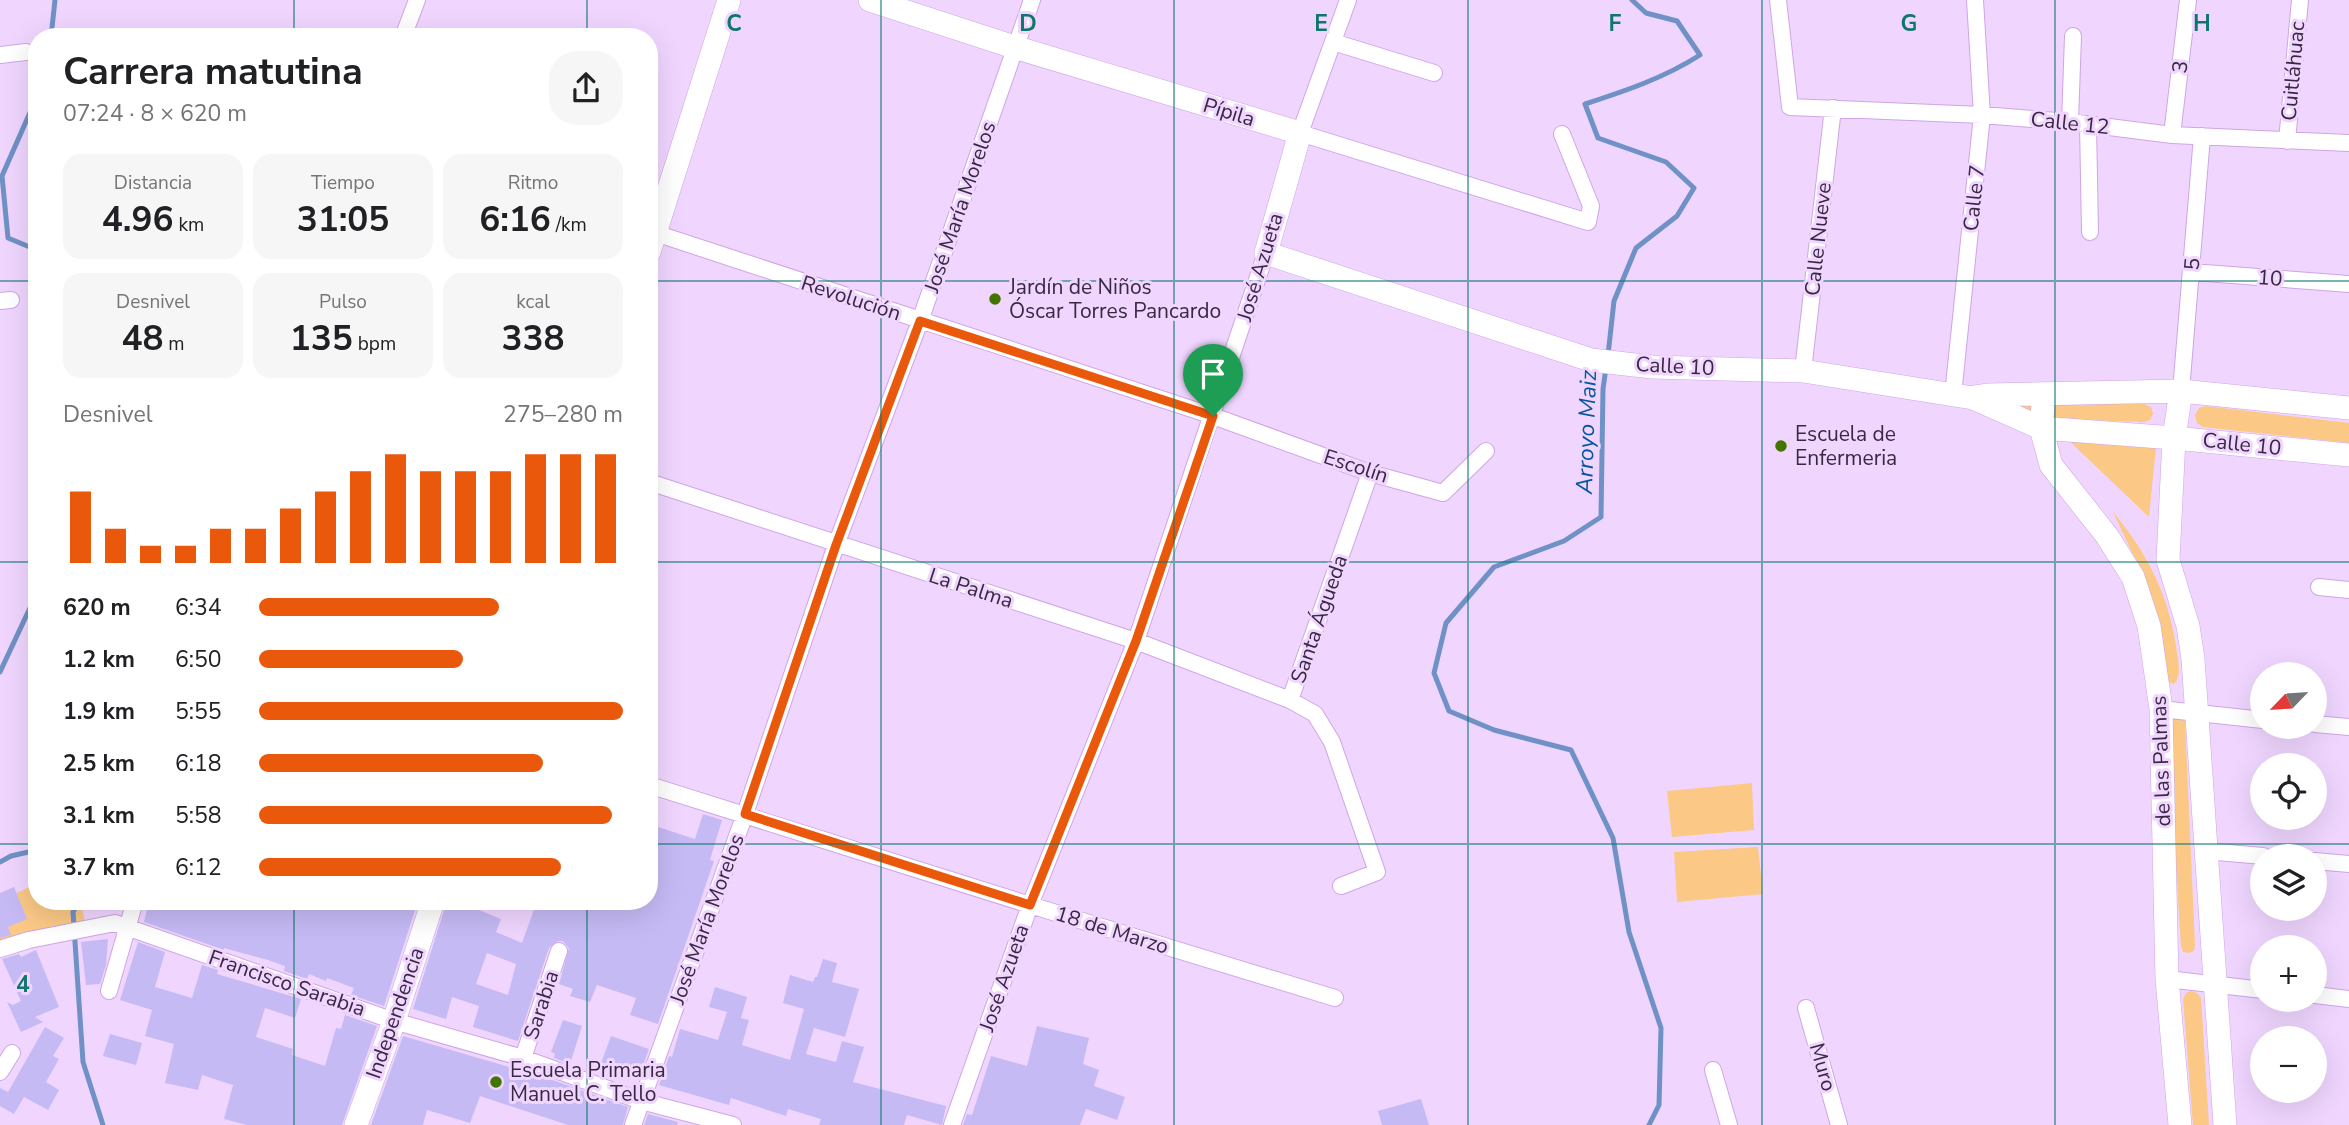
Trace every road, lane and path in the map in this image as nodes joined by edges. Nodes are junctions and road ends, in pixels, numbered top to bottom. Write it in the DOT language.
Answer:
graph roads {
  1 [pos="417,0"];
  2 [pos="729,0"];
  3 [pos="870,0"];
  4 [pos="1032,0"];
  5 [pos="1348,0"];
  6 [pos="1778,0"];
  7 [pos="1975,0"];
  8 [pos="2188,0"];
  9 [pos="2300,0"];
  10 [pos="406,28"];
  11 [pos="2073,36"];
  12 [pos="1333,42"];
  13 [pos="1014,47"];
  14 [pos="26,52"];
  15 [pos="0,55"];
  16 [pos="1434,73"];
  17 [pos="1833,108"];
  18 [pos="1982,115"];
  19 [pos="2070,122"];
  20 [pos="2088,124"];
  21 [pos="1300,133"];
  22 [pos="1562,134"];
  23 [pos="2172,135"];
  24 [pos="2202,136"];
  25 [pos="2287,141"];
  26 [pos="2349,143"];
  27 [pos="658,218"];
  28 [pos="2090,232"];
  29 [pos="658,241"];
  30 [pos="1266,253"];
  31 [pos="2192,272"];
  32 [pos="2349,284"];
  33 [pos="920,321"];
  34 [pos="1803,371"];
  35 [pos="2181,391"];
  36 [pos="2044,394"];
  37 [pos="1963,396"];
  38 [pos="2349,408"];
  39 [pos="1213,416"];
  40 [pos="2041,428"];
  41 [pos="2174,438"];
  42 [pos="1486,451"];
  43 [pos="2349,456"];
  44 [pos="1370,473"];
  45 [pos="658,485"];
  46 [pos="836,545"];
  47 [pos="2319,587"];
  48 [pos="2349,590"];
  49 [pos="1136,641"];
  50 [pos="1290,700"];
  51 [pos="2161,709"];
  52 [pos="2196,714"];
  53 [pos="2250,719"];
  54 [pos="2328,725"];
  55 [pos="2349,727"];
  56 [pos="658,788"];
  57 [pos="745,814"];
  58 [pos="2206,851"];
  59 [pos="2250,855"];
  60 [pos="2327,862"];
  61 [pos="2349,864"];
  62 [pos="1341,886"];
  63 [pos="1030,905"];
  64 [pos="130,910"];
  65 [pos="430,910"];
  66 [pos="121,925"];
  67 [pos="0,949"];
  68 [pos="559,951"];
  69 [pos="2168,979"];
  70 [pos="2216,985"];
  71 [pos="2250,989"];
  72 [pos="109,990"];
  73 [pos="2327,997"];
  74 [pos="1335,998"];
  75 [pos="2349,999"];
  76 [pos="1806,1009"];
  77 [pos="394,1021"];
  78 [pos="12,1053"];
  79 [pos="523,1058"];
  80 [pos="1713,1070"];
  81 [pos="0,1072"];
  82 [pos="642,1101"];
  83 [pos="356,1125"];
  84 [pos="633,1125"];
  85 [pos="733,1125"];
  86 [pos="952,1125"];
  87 [pos="1729,1125"];
  88 [pos="1839,1125"];
  89 [pos="2180,1125"];
  90 [pos="2225,1125"];
  1 -- 10 [label="street"];
  2 -- 27 [label="main road"];
  3 -- 13 [label="main road, Pípila"];
  4 -- 13 [label="street, José María Morelos"];
  5 -- 12 [label="street, José Azueta"];
  6 -- 17 [label="street, Calle 12"];
  7 -- 18 [label="street, Calle 7"];
  8 -- 23 [label="street, 3"];
  9 -- 25 [label="street, Cuitláhuac"];
  11 -- 19 [label="street"];
  12 -- 16 [label="street"];
  12 -- 21 [label="street, José Azueta"];
  13 -- 21 [label="main road, Pípila"];
  13 -- 33 [label="street, José María Morelos"];
  14 -- 15 [label="street"];
  17 -- 18 [label="street, Calle 12"];
  17 -- 34 [label="street, Calle Nueve"];
  18 -- 19 [label="street, Calle 12"];
  18 -- 37 [label="street, Calle 7"];
  19 -- 20 [label="street, Calle 12"];
  20 -- 23 [label="street, Calle 12"];
  20 -- 28 [label="street"];
  21 -- 22 [label="street, Pípila"];
  21 -- 30 [label="main road, José Azueta"];
  23 -- 24 [label="street, Calle 12"];
  24 -- 25 [label="street, Calle 12"];
  24 -- 31 [label="street, 5"];
  25 -- 26 [label="street, Calle 12"];
  29 -- 33 [label="street, Revolución"];
  30 -- 34 [label="main road, Calle 10"];
  30 -- 39 [label="street, José Azueta"];
  31 -- 32 [label="street, 10"];
  31 -- 35 [label="street, 5"];
  33 -- 39 [label="street, Revolución"];
  33 -- 46 [label="street, José María Morelos"];
  34 -- 37 [label="main road, Calle 10"];
  35 -- 36 [label="main road, Calle 10"];
  35 -- 38 [label="main road, Calle 10"];
  35 -- 41 [label="main road, de las Palmas"];
  36 -- 37 [label="main road, Calle 10"];
  36 -- 40 [label="main road"];
  37 -- 40 [label="main road, Calle 10"];
  39 -- 44 [label="street, Escolín"];
  39 -- 49 [label="street, José Azueta"];
  40 -- 41 [label="main road, Calle 10"];
  40 -- 51 [label="main road, de las Palmas"];
  41 -- 43 [label="main road, Calle 10"];
  41 -- 52 [label="main road, de las Palmas"];
  42 -- 44 [label="street, Escolín"];
  44 -- 50 [label="street, Santa Águeda"];
  45 -- 46 [label="street, La Palma"];
  46 -- 49 [label="street, La Palma"];
  46 -- 57 [label="street, José María Morelos"];
  47 -- 48 [label="street"];
  49 -- 50 [label="street, La Palma"];
  49 -- 63 [label="street, José Azueta"];
  50 -- 62 [label="street, Santa Águeda"];
  51 -- 52 [label="street"];
  51 -- 69 [label="main road, de las Palmas"];
  52 -- 53 [label="street"];
  52 -- 58 [label="main road, de las Palmas"];
  54 -- 55 [label="street"];
  56 -- 57 [label="street, 18 de Marzo"];
  57 -- 63 [label="street, 18 de Marzo"];
  57 -- 82 [label="street, José María Morelos"];
  58 -- 59 [label="street"];
  58 -- 70 [label="main road, de las Palmas"];
  60 -- 61 [label="street"];
  63 -- 74 [label="street, 18 de Marzo"];
  63 -- 86 [label="street, José Azueta"];
  64 -- 66 [label="street"];
  65 -- 77 [label="main road, Independencia"];
  66 -- 67 [label="street"];
  66 -- 72 [label="street"];
  66 -- 77 [label="street, Francisco Sarabia"];
  68 -- 79 [label="street, Sarabia"];
  69 -- 70 [label="street"];
  69 -- 89 [label="main road, de las Palmas"];
  70 -- 71 [label="street"];
  70 -- 90 [label="main road, de las Palmas"];
  73 -- 75 [label="street"];
  76 -- 88 [label="street, Muro"];
  77 -- 79 [label="street, Francisco Sarabia"];
  77 -- 83 [label="main road, Independencia"];
  78 -- 81 [label="street"];
  79 -- 82 [label="street, Francisco Sarabia"];
  80 -- 87 [label="street"];
  82 -- 84 [label="street, José María Morelos"];
  82 -- 85 [label="street, Francisco Sarabia"];
}
